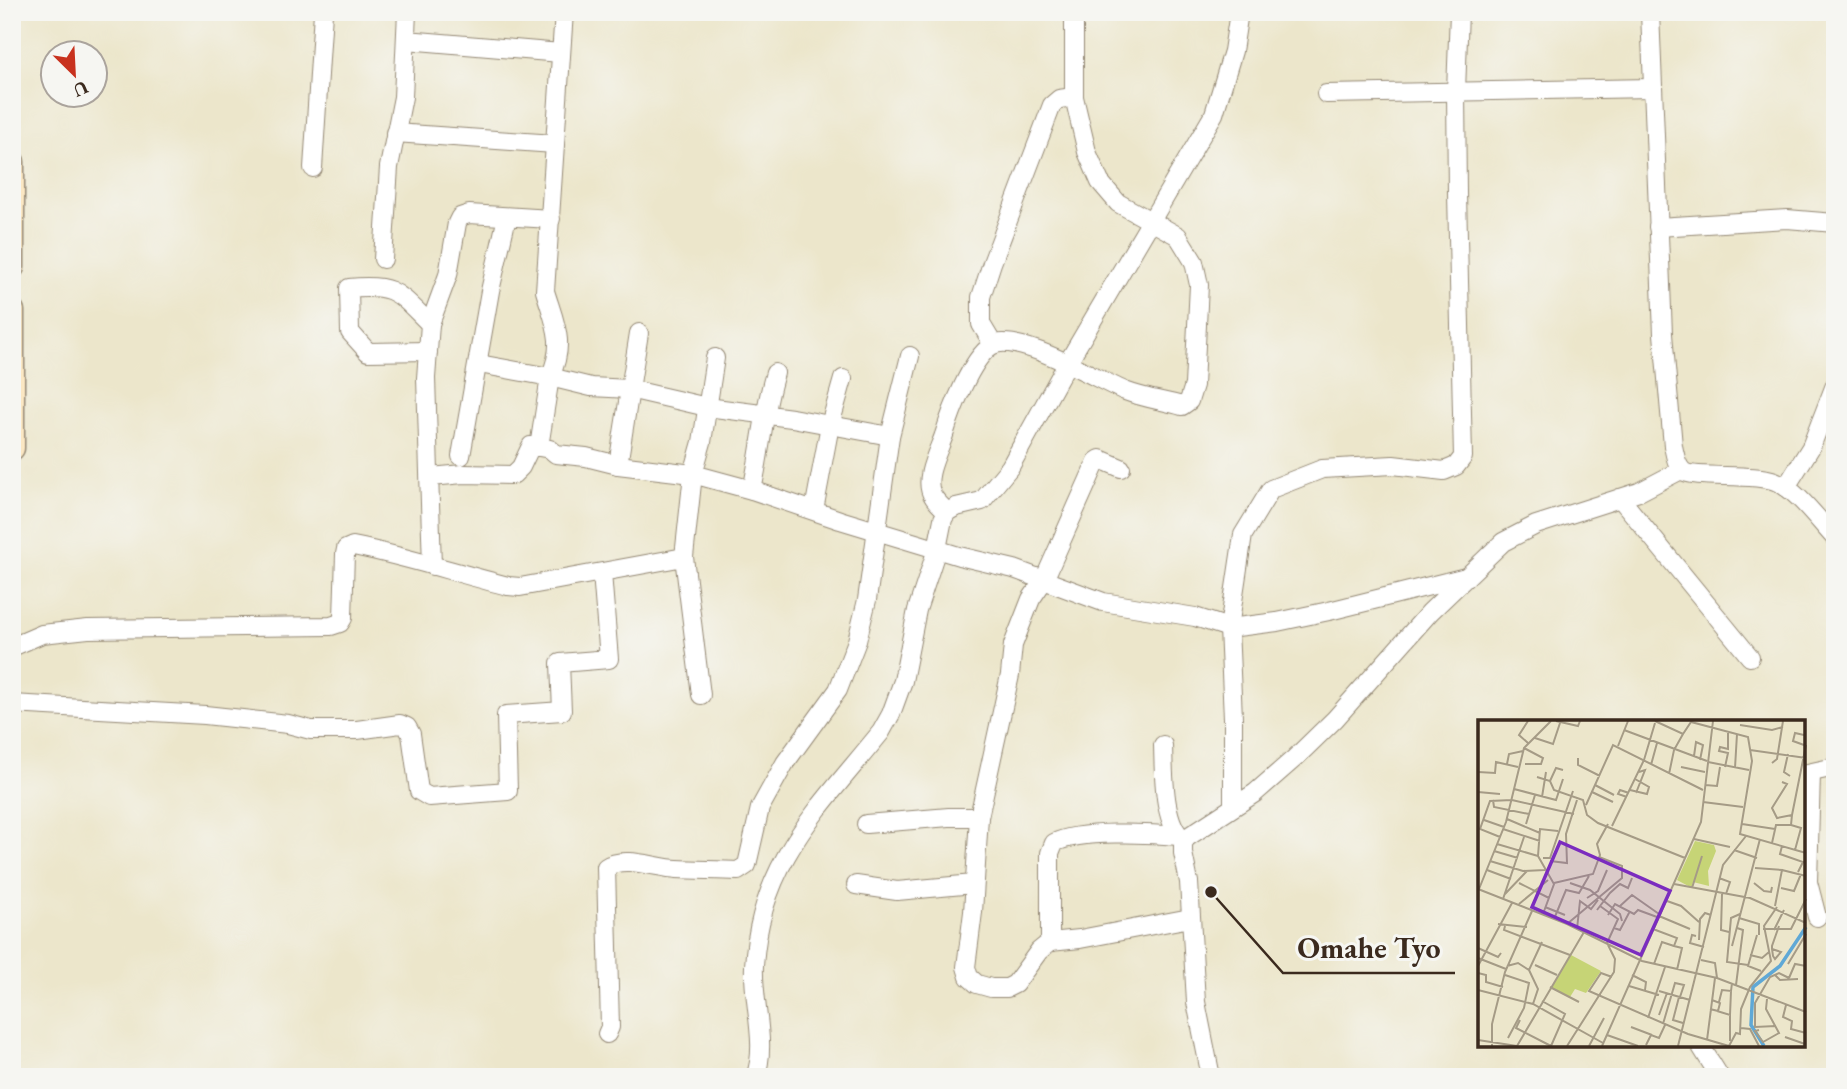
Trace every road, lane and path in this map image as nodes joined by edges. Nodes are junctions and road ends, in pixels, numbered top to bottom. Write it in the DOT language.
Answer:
graph roads {
  1 [pos="323,12"];
  2 [pos="407,12"];
  3 [pos="564,12"];
  4 [pos="1073,12"];
  5 [pos="1239,12"];
  6 [pos="1459,12"];
  7 [pos="1650,12"];
  8 [pos="407,40"];
  9 [pos="561,53"];
  10 [pos="1652,88"];
  11 [pos="1456,91"];
  12 [pos="1325,94"];
  13 [pos="1074,97"];
  14 [pos="395,133"];
  15 [pos="555,144"];
  16 [pos="12,162"];
  17 [pos="313,168"];
  18 [pos="507,217"];
  19 [pos="551,219"];
  20 [pos="1151,220"];
  21 [pos="1835,223"];
  22 [pos="1658,227"];
  23 [pos="383,259"];
  24 [pos="12,267"];
  25 [pos="12,311"];
  26 [pos="429,324"];
  27 [pos="639,333"];
  28 [pos="993,344"];
  29 [pos="428,351"];
  30 [pos="910,356"];
  31 [pos="715,358"];
  32 [pos="1068,362"];
  33 [pos="479,364"];
  34 [pos="775,373"];
  35 [pos="550,377"];
  36 [pos="843,379"];
  37 [pos="1835,385"];
  38 [pos="629,389"];
  39 [pos="707,407"];
  40 [pos="764,415"];
  41 [pos="830,425"];
  42 [pos="890,436"];
  43 [pos="12,440"];
  44 [pos="12,447"];
  45 [pos="539,447"];
  46 [pos="461,456"];
  47 [pos="618,465"];
  48 [pos="1121,468"];
  49 [pos="1681,470"];
  50 [pos="693,474"];
  51 [pos="431,477"];
  52 [pos="1786,487"];
  53 [pos="752,490"];
  54 [pos="1620,498"];
  55 [pos="814,510"];
  56 [pos="947,512"];
  57 [pos="876,530"];
  58 [pos="1835,538"];
  59 [pos="937,549"];
  60 [pos="684,557"];
  61 [pos="432,566"];
  62 [pos="602,573"];
  63 [pos="1466,577"];
  64 [pos="1044,580"];
  65 [pos="1229,628"];
  66 [pos="12,647"];
  67 [pos="1751,657"];
  68 [pos="701,695"];
  69 [pos="12,704"];
  70 [pos="1163,745"];
  71 [pos="1835,767"];
  72 [pos="1807,774"];
  73 [pos="1233,806"];
  74 [pos="979,817"];
  75 [pos="866,824"];
  76 [pos="1182,838"];
  77 [pos="974,884"];
  78 [pos="856,885"];
  79 [pos="1817,917"];
  80 [pos="1190,918"];
  81 [pos="1050,942"];
  82 [pos="607,1034"];
  83 [pos="1701,1047"];
  84 [pos="755,1077"];
  85 [pos="1211,1077"];
  86 [pos="1720,1077"];
  1 -- 17 [label="street"];
  2 -- 8 [label="street"];
  3 -- 9 [label="street"];
  4 -- 13 [label="street"];
  5 -- 20 [label="street"];
  6 -- 11 [label="street"];
  7 -- 10 [label="street"];
  8 -- 9 [label="street"];
  8 -- 14 [label="street"];
  9 -- 15 [label="street"];
  10 -- 11 [label="street"];
  10 -- 22 [label="street"];
  11 -- 12 [label="street"];
  11 -- 65 [label="street"];
  13 -- 20 [label="street"];
  13 -- 28 [label="street"];
  14 -- 15 [label="street"];
  14 -- 23 [label="street"];
  15 -- 19 [label="street"];
  16 -- 24 [label="main road"];
  18 -- 19 [label="street"];
  18 -- 26 [label="street"];
  18 -- 33 [label="street"];
  19 -- 35 [label="street"];
  20 -- 32 [label="street"];
  20 -- 32 [label="street"];
  21 -- 22 [label="street"];
  22 -- 49 [label="street"];
  25 -- 43 [label="main road"];
  26 -- 29 [label="street"];
  26 -- 29 [label="street"];
  27 -- 38 [label="street"];
  28 -- 32 [label="street"];
  28 -- 56 [label="street"];
  29 -- 51 [label="street"];
  30 -- 42 [label="street"];
  31 -- 39 [label="street"];
  32 -- 56 [label="street"];
  33 -- 35 [label="street"];
  33 -- 46 [label="street"];
  34 -- 40 [label="street"];
  35 -- 38 [label="street"];
  35 -- 45 [label="street"];
  36 -- 41 [label="street"];
  37 -- 52 [label="street"];
  38 -- 39 [label="street"];
  38 -- 47 [label="street"];
  39 -- 40 [label="street"];
  39 -- 50 [label="street"];
  40 -- 41 [label="street"];
  40 -- 53 [label="street"];
  41 -- 42 [label="street"];
  41 -- 55 [label="street"];
  42 -- 57 [label="street"];
  43 -- 44 [label="main road"];
  45 -- 47 [label="street"];
  45 -- 51 [label="street"];
  47 -- 50 [label="street"];
  48 -- 64 [label="street"];
  49 -- 52 [label="street"];
  49 -- 54 [label="street"];
  50 -- 53 [label="street"];
  50 -- 60 [label="street"];
  51 -- 61 [label="street"];
  52 -- 58 [label="street"];
  53 -- 55 [label="street"];
  54 -- 63 [label="street"];
  54 -- 67 [label="street"];
  55 -- 57 [label="street"];
  56 -- 59 [label="street"];
  57 -- 59 [label="street"];
  57 -- 82 [label="street"];
  59 -- 64 [label="street"];
  59 -- 84 [label="street"];
  60 -- 62 [label="street"];
  60 -- 68 [label="street"];
  61 -- 62 [label="street"];
  61 -- 66 [label="street"];
  62 -- 69 [label="street"];
  63 -- 65 [label="street"];
  63 -- 73 [label="street"];
  64 -- 65 [label="street"];
  64 -- 74 [label="street"];
  65 -- 73 [label="street"];
  70 -- 76 [label="street"];
  71 -- 72 [label="street"];
  72 -- 79 [label="street"];
  73 -- 76 [label="street"];
  74 -- 75 [label="street"];
  74 -- 77 [label="street"];
  76 -- 80 [label="street"];
  76 -- 81 [label="street"];
  77 -- 78 [label="street"];
  77 -- 81 [label="street"];
  80 -- 81 [label="street"];
  80 -- 85 [label="street"];
  83 -- 86 [label="street"];
}
